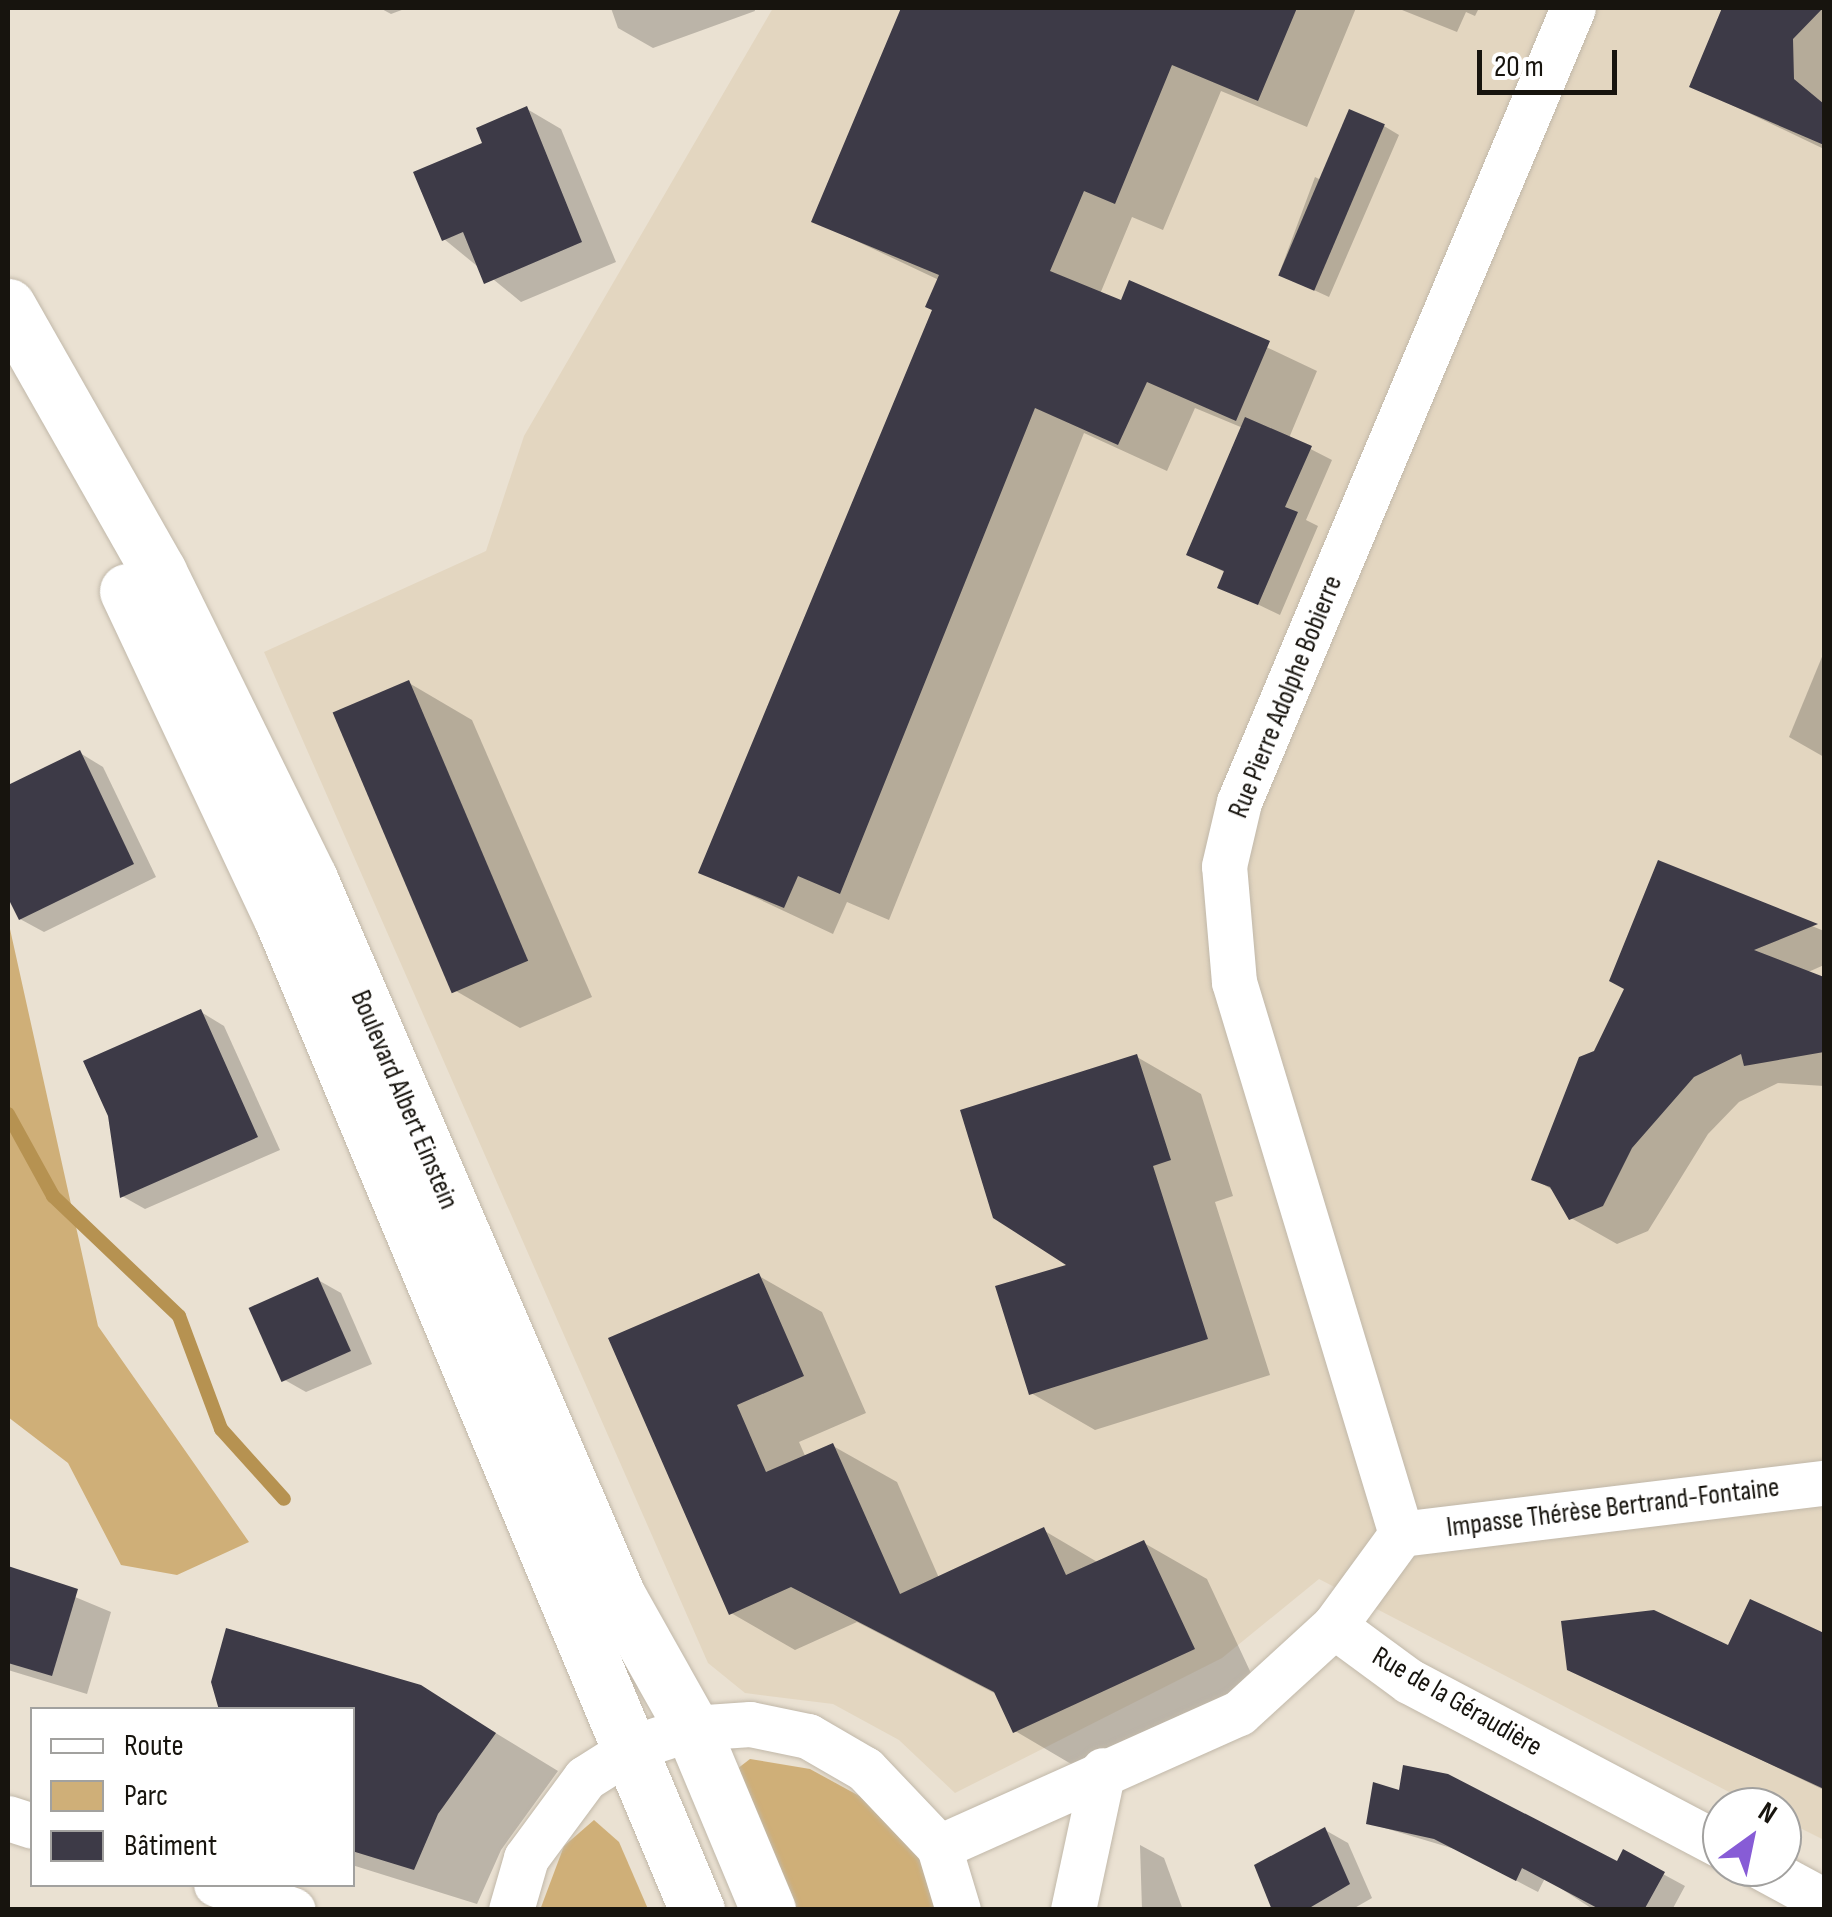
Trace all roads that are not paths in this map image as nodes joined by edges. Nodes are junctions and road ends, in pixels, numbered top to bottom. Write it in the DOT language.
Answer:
graph roads {
  1 [pos="1574,8"];
  2 [pos="8,306"];
  3 [pos="8,376"];
  4 [pos="1824,1483"];
  5 [pos="1401,1534"];
  6 [pos="1334,1626"];
  7 [pos="692,1728"];
  8 [pos="634,1747"];
  9 [pos="1103,1770"];
  10 [pos="1702,1835"];
  11 [pos="939,1846"];
  12 [pos="225,1887"];
  13 [pos="1798,1887"];
  14 [pos="1824,1901"];
  15 [pos="293,1910"];
  16 [pos="511,1910"];
  17 [pos="698,1910"];
  18 [pos="768,1910"];
  19 [pos="958,1910"];
  20 [pos="1073,1910"];
  1 -- 5 [label="street, Rue Pierre Adolphe Bobierre"];
  2 -- 7 [label="main road, Boulevard Albert Einstein"];
  3 -- 8 [label="main road, Boulevard Albert Einstein"];
  4 -- 5 [label="street, Impasse Thérèse Bertrand-Fontaine"];
  5 -- 6 [label="street"];
  6 -- 9 [label="street"];
  6 -- 10 [label="street, Rue de la Géraudière"];
  7 -- 8 [label="street"];
  7 -- 11 [label="street"];
  7 -- 18 [label="main road, Boulevard Albert Einstein"];
  8 -- 16 [label="street"];
  8 -- 17 [label="main road, Boulevard Albert Einstein"];
  9 -- 11 [label="street"];
  9 -- 20 [label="street"];
  11 -- 19 [label="street"];
  12 -- 15 [label="street"];
  13 -- 14 [label="street"];
}
